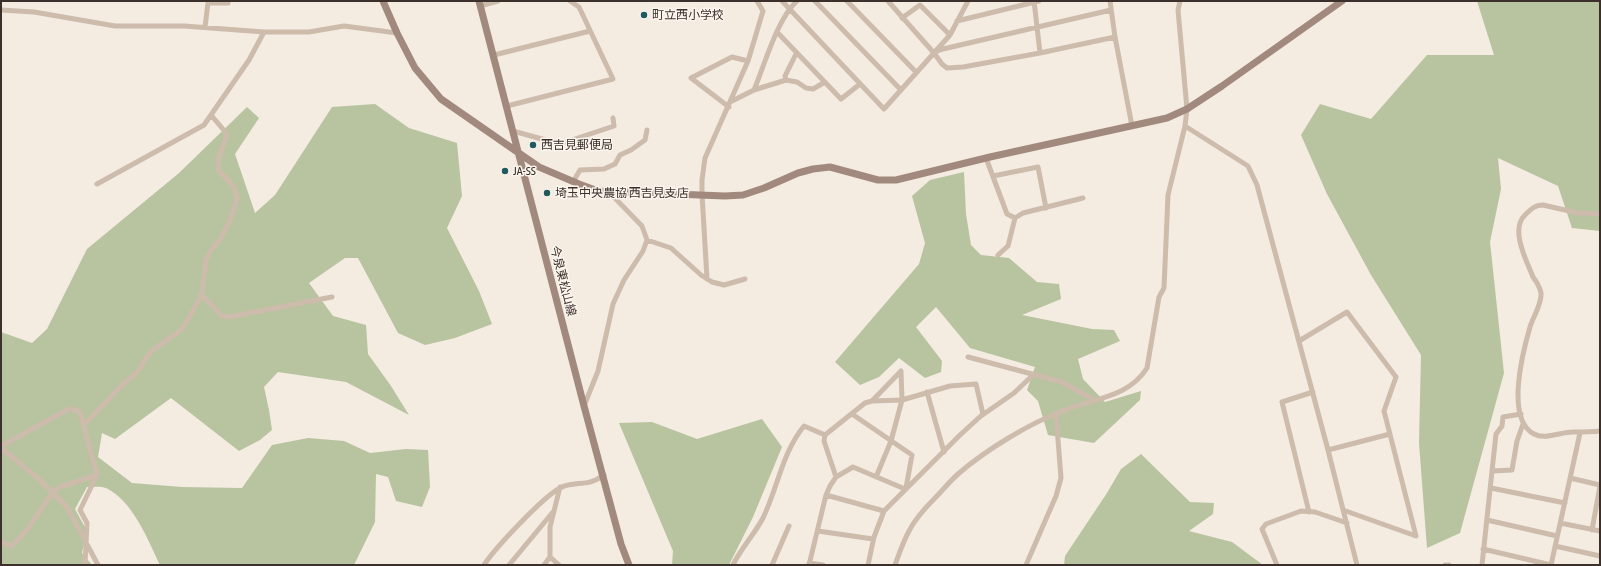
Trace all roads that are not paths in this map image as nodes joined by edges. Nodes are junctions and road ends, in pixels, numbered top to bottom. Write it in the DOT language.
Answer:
graph roads {
  1 [pos="228,1"];
  2 [pos="383,1"];
  3 [pos="498,1"];
  4 [pos="570,1"];
  5 [pos="757,1"];
  6 [pos="782,1"];
  7 [pos="797,1"];
  8 [pos="815,1"];
  9 [pos="888,1"];
  10 [pos="968,1"];
  11 [pos="1036,1"];
  12 [pos="1110,1"];
  13 [pos="1180,1"];
  14 [pos="1342,1"];
  15 [pos="849,2"];
  16 [pos="479,4"];
  17 [pos="788,8"];
  18 [pos="1,10"];
  19 [pos="1111,10"];
  20 [pos="902,18"];
  21 [pos="957,21"];
  22 [pos="206,27"];
  23 [pos="1037,28"];
  24 [pos="590,31"];
  25 [pos="264,32"];
  26 [pos="777,32"];
  27 [pos="397,33"];
  28 [pos="950,35"];
  29 [pos="1115,37"];
  30 [pos="934,53"];
  31 [pos="1040,53"];
  32 [pos="796,54"];
  33 [pos="494,55"];
  34 [pos="748,61"];
  35 [pos="916,72"];
  36 [pos="786,80"];
  37 [pos="825,82"];
  38 [pos="860,84"];
  39 [pos="754,90"];
  40 [pos="901,90"];
  41 [pos="732,101"];
  42 [pos="507,106"];
  43 [pos="729,107"];
  44 [pos="1187,110"];
  45 [pos="211,115"];
  46 [pos="613,118"];
  47 [pos="1132,126"];
  48 [pos="1185,126"];
  49 [pos="647,130"];
  50 [pos="513,131"];
  51 [pos="520,155"];
  52 [pos="986,158"];
  53 [pos="993,176"];
  54 [pos="573,182"];
  55 [pos="97,184"];
  56 [pos="608,191"];
  57 [pos="702,194"];
  58 [pos="1083,198"];
  59 [pos="1046,208"];
  60 [pos="1600,214"];
  61 [pos="1015,218"];
  62 [pos="647,240"];
  63 [pos="998,255"];
  64 [pos="707,279"];
  65 [pos="745,279"];
  66 [pos="201,294"];
  67 [pos="332,297"];
  68 [pos="1299,341"];
  69 [pos="968,357"];
  70 [pos="1034,374"];
  71 [pos="927,392"];
  72 [pos="1313,392"];
  73 [pos="902,400"];
  74 [pos="1094,400"];
  75 [pos="872,401"];
  76 [pos="584,406"];
  77 [pos="852,414"];
  78 [pos="1056,414"];
  79 [pos="1521,414"];
  80 [pos="981,416"];
  81 [pos="1523,424"];
  82 [pos="84,425"];
  83 [pos="1600,431"];
  84 [pos="1580,432"];
  85 [pos="1390,434"];
  86 [pos="825,435"];
  87 [pos="891,441"];
  88 [pos="1,447"];
  89 [pos="1328,450"];
  90 [pos="944,452"];
  91 [pos="1492,471"];
  92 [pos="97,475"];
  93 [pos="604,475"];
  94 [pos="836,477"];
  95 [pos="876,477"];
  96 [pos="1570,478"];
  97 [pos="1600,486"];
  98 [pos="560,487"];
  99 [pos="1491,488"];
  100 [pos="905,489"];
  101 [pos="53,492"];
  102 [pos="826,495"];
  103 [pos="1564,503"];
  104 [pos="1343,510"];
  105 [pos="554,511"];
  106 [pos="884,511"];
  107 [pos="1309,512"];
  108 [pos="1487,520"];
  109 [pos="1560,523"];
  110 [pos="1347,524"];
  111 [pos="789,526"];
  112 [pos="1592,530"];
  113 [pos="818,531"];
  114 [pos="1600,531"];
  115 [pos="1558,536"];
  116 [pos="873,539"];
  117 [pos="1,542"];
  118 [pos="86,543"];
  119 [pos="1555,546"];
  120 [pos="1483,549"];
  121 [pos="1600,556"];
  122 [pos="550,558"];
  123 [pos="809,564"];
  124 [pos="85,565"];
  125 [pos="98,565"];
  126 [pos="484,565"];
  127 [pos="509,565"];
  128 [pos="544,565"];
  129 [pos="560,565"];
  130 [pos="629,565"];
  131 [pos="733,565"];
  132 [pos="772,565"];
  133 [pos="823,565"];
  134 [pos="868,565"];
  135 [pos="895,565"];
  136 [pos="1026,565"];
  137 [pos="1278,565"];
  138 [pos="1357,565"];
  139 [pos="1445,565"];
  140 [pos="1449,565"];
  141 [pos="1482,565"];
  142 [pos="1551,565"];
  1 -- 22 [label="street"];
  2 -- 27 [label="street"];
  3 -- 16 [label="street"];
  4 -- 24 [label="street"];
  5 -- 34 [label="street"];
  6 -- 17 [label="street"];
  7 -- 17 [label="street"];
  8 -- 40 [label="street"];
  9 -- 20 [label="street"];
  10 -- 21 [label="street"];
  11 -- 21 [label="street"];
  11 -- 23 [label="street"];
  12 -- 19 [label="street"];
  13 -- 44 [label="street"];
  14 -- 44 [label="street"];
  15 -- 35 [label="street"];
  16 -- 33 [label="street, 今泉東松山線"];
  17 -- 26 [label="street"];
  17 -- 38 [label="street"];
  18 -- 22 [label="street"];
  19 -- 23 [label="street"];
  19 -- 29 [label="street"];
  20 -- 28 [label="street"];
  20 -- 30 [label="street"];
  21 -- 28 [label="street"];
  22 -- 25 [label="street"];
  23 -- 30 [label="street"];
  23 -- 31 [label="street"];
  24 -- 33 [label="street"];
  24 -- 42 [label="street"];
  25 -- 27 [label="street"];
  25 -- 45 [label="street"];
  26 -- 32 [label="street"];
  26 -- 39 [label="street"];
  27 -- 51 [label="street"];
  28 -- 30 [label="street"];
  29 -- 31 [label="street"];
  29 -- 47 [label="street"];
  30 -- 31 [label="street"];
  30 -- 35 [label="street"];
  32 -- 36 [label="street"];
  32 -- 37 [label="street"];
  33 -- 42 [label="street, 今泉東松山線"];
  34 -- 41 [label="street"];
  34 -- 43 [label="street"];
  35 -- 40 [label="street"];
  36 -- 37 [label="street"];
  36 -- 39 [label="street"];
  37 -- 38 [label="street"];
  38 -- 40 [label="street"];
  39 -- 41 [label="street"];
  41 -- 43 [label="street"];
  42 -- 50 [label="street, 今泉東松山線"];
  43 -- 57 [label="street"];
  44 -- 47 [label="street"];
  44 -- 48 [label="street"];
  45 -- 55 [label="street"];
  45 -- 66 [label="street"];
  46 -- 50 [label="street"];
  47 -- 52 [label="street"];
  48 -- 68 [label="street"];
  48 -- 74 [label="street"];
  49 -- 54 [label="street"];
  50 -- 51 [label="street, 今泉東松山線"];
  51 -- 54 [label="street"];
  51 -- 76 [label="street, 今泉東松山線"];
  52 -- 53 [label="street"];
  52 -- 57 [label="street"];
  53 -- 59 [label="street"];
  53 -- 61 [label="street"];
  54 -- 56 [label="street"];
  56 -- 57 [label="street"];
  56 -- 62 [label="street"];
  57 -- 64 [label="street"];
  58 -- 59 [label="street"];
  59 -- 61 [label="street"];
  60 -- 79 [label="street"];
  61 -- 63 [label="street"];
  62 -- 64 [label="street"];
  62 -- 76 [label="street"];
  64 -- 65 [label="street"];
  66 -- 67 [label="street"];
  66 -- 82 [label="street"];
  68 -- 72 [label="street"];
  68 -- 85 [label="street"];
  69 -- 70 [label="street"];
  70 -- 74 [label="street"];
  70 -- 80 [label="street"];
  71 -- 73 [label="street"];
  71 -- 80 [label="street"];
  71 -- 90 [label="street"];
  72 -- 89 [label="street"];
  72 -- 107 [label="street"];
  73 -- 75 [label="street"];
  73 -- 75 [label="street"];
  73 -- 87 [label="street"];
  74 -- 78 [label="street"];
  75 -- 77 [label="street"];
  76 -- 93 [label="street, 今泉東松山線"];
  77 -- 86 [label="street"];
  77 -- 87 [label="street"];
  78 -- 135 [label="street"];
  78 -- 136 [label="street"];
  79 -- 81 [label="street"];
  79 -- 91 [label="street"];
  80 -- 90 [label="street"];
  81 -- 84 [label="street"];
  81 -- 91 [label="street"];
  82 -- 88 [label="street"];
  82 -- 92 [label="street"];
  83 -- 84 [label="street"];
  84 -- 96 [label="street"];
  85 -- 89 [label="street"];
  85 -- 104 [label="street"];
  86 -- 94 [label="street"];
  86 -- 131 [label="street"];
  87 -- 95 [label="street"];
  87 -- 100 [label="street"];
  88 -- 101 [label="street"];
  89 -- 104 [label="street"];
  90 -- 100 [label="street"];
  91 -- 99 [label="street"];
  92 -- 101 [label="street"];
  92 -- 118 [label="street"];
  93 -- 98 [label="street"];
  93 -- 130 [label="street, 今泉東松山線"];
  94 -- 95 [label="street"];
  94 -- 102 [label="street"];
  95 -- 100 [label="street"];
  96 -- 97 [label="street"];
  96 -- 103 [label="street"];
  97 -- 112 [label="street"];
  98 -- 105 [label="street"];
  98 -- 126 [label="street"];
  99 -- 103 [label="street"];
  99 -- 108 [label="street"];
  100 -- 106 [label="street"];
  101 -- 117 [label="street"];
  101 -- 118 [label="street"];
  102 -- 106 [label="street"];
  102 -- 113 [label="street"];
  103 -- 109 [label="street"];
  104 -- 110 [label="street"];
  105 -- 122 [label="street"];
  105 -- 127 [label="street"];
  106 -- 116 [label="street"];
  107 -- 110 [label="street"];
  107 -- 137 [label="street"];
  108 -- 115 [label="street"];
  108 -- 120 [label="street"];
  109 -- 112 [label="street"];
  109 -- 115 [label="street"];
  110 -- 138 [label="street"];
  111 -- 132 [label="street"];
  112 -- 114 [label="street"];
  113 -- 116 [label="street"];
  113 -- 123 [label="street"];
  115 -- 119 [label="street"];
  116 -- 134 [label="street"];
  118 -- 124 [label="street"];
  118 -- 125 [label="street"];
  119 -- 121 [label="street"];
  119 -- 142 [label="street"];
  120 -- 141 [label="street"];
  120 -- 142 [label="street"];
  122 -- 128 [label="street"];
  122 -- 129 [label="street"];
  123 -- 133 [label="street"];
  139 -- 140 [label="street"];
}
